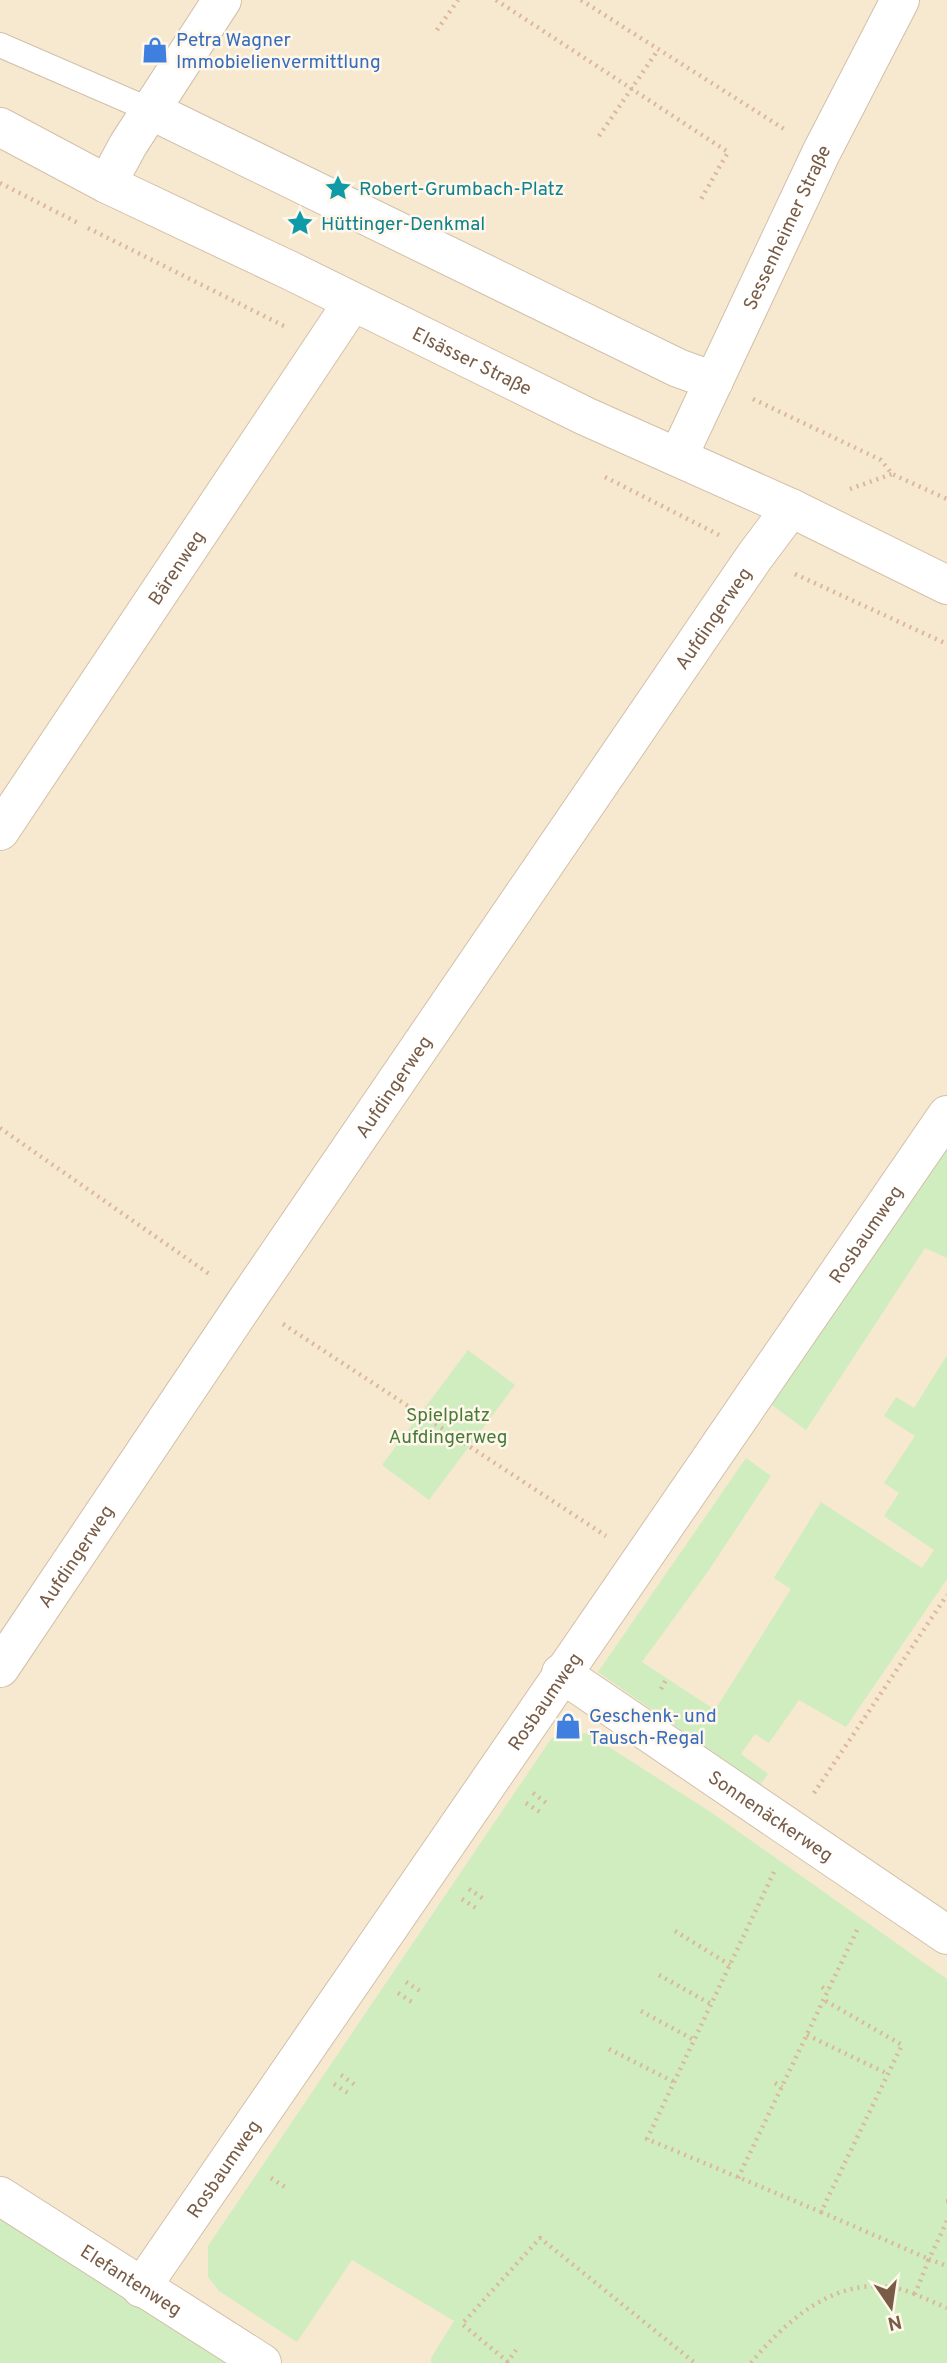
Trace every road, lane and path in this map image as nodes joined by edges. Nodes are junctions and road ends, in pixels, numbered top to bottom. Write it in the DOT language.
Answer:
graph roads {
  1 [pos="222,0"];
  2 [pos="458,0"];
  3 [pos="496,0"];
  4 [pos="581,0"];
  5 [pos="900,0"];
  6 [pos="437,30"];
  7 [pos="658,50"];
  8 [pos="3,53"];
  9 [pos="631,89"];
  10 [pos="150,110"];
  11 [pos="0,127"];
  12 [pos="599,136"];
  13 [pos="821,153"];
  14 [pos="0,183"];
  15 [pos="107,184"];
  16 [pos="700,201"];
  17 [pos="352,303"];
  18 [pos="327,344"];
  19 [pos="714,381"];
  20 [pos="678,457"];
  21 [pos="947,499"];
  22 [pos="791,508"];
  23 [pos="685,516"];
  24 [pos="755,555"];
  25 [pos="947,585"];
  26 [pos="947,643"];
  27 [pos="0,831"];
  28 [pos="947,1115"];
  29 [pos="0,1128"];
  30 [pos="247,1300"];
  31 [pos="643,1561"];
  32 [pos="947,1595"];
  33 [pos="0,1668"];
  34 [pos="561,1673"];
  35 [pos="785,1845"];
  36 [pos="860,1924"];
  37 [pos="675,1931"];
  38 [pos="947,1935"];
  39 [pos="730,1965"];
  40 [pos="659,1975"];
  41 [pos="822,1987"];
  42 [pos="828,1991"];
  43 [pos="824,2000"];
  44 [pos="711,2004"];
  45 [pos="641,2011"];
  46 [pos="807,2035"];
  47 [pos="694,2040"];
  48 [pos="609,2049"];
  49 [pos="888,2074"];
  50 [pos="674,2082"];
  51 [pos="775,2084"];
  52 [pos="782,2087"];
  53 [pos="738,2178"];
  54 [pos="0,2196"];
  55 [pos="821,2213"];
  56 [pos="947,2221"];
  57 [pos="929,2259"];
  58 [pos="947,2266"];
  59 [pos="141,2288"];
  60 [pos="915,2294"];
  61 [pos="947,2308"];
  62 [pos="516,2350"];
  63 [pos="508,2362"];
  64 [pos="261,2363"];
  65 [pos="695,2363"];
  66 [pos="751,2363"];
  1 -- 10 [label="street"];
  2 -- 6 [label="path"];
  3 -- 9 [label="path"];
  4 -- 7 [label="path"];
  5 -- 13 [label="street, Sessenheimer Straße"];
  7 -- 9 [label="path"];
  7 -- 13 [label="path"];
  8 -- 10 [label="lane"];
  9 -- 12 [label="path"];
  9 -- 16 [label="path"];
  10 -- 15 [label="street"];
  10 -- 19 [label="street"];
  11 -- 15 [label="street, Elsässer Straße"];
  13 -- 19 [label="street, Sessenheimer Straße"];
  14 -- 18 [label="path"];
  15 -- 17 [label="street, Elsässer Straße"];
  17 -- 18 [label="street, Bärenweg"];
  17 -- 20 [label="street, Elsässer Straße"];
  18 -- 27 [label="street, Bärenweg"];
  19 -- 20 [label="street, Sessenheimer Straße"];
  19 -- 21 [label="path"];
  20 -- 22 [label="street, Elsässer Straße"];
  22 -- 24 [label="street, Aufdingerweg"];
  22 -- 25 [label="street, Elsässer Straße"];
  23 -- 24 [label="path"];
  24 -- 26 [label="path"];
  24 -- 30 [label="street, Aufdingerweg"];
  28 -- 31 [label="street, Rosbaumweg"];
  29 -- 30 [label="path"];
  30 -- 31 [label="path"];
  30 -- 33 [label="street, Aufdingerweg"];
  31 -- 34 [label="street, Rosbaumweg"];
  32 -- 35 [label="path"];
  34 -- 35 [label="street, Sonnenäckerweg"];
  34 -- 59 [label="street, Rosbaumweg"];
  35 -- 38 [label="street, Sonnenäckerweg"];
  35 -- 39 [label="path"];
  36 -- 42 [label="path"];
  37 -- 39 [label="path"];
  39 -- 44 [label="path"];
  40 -- 44 [label="path"];
  41 -- 42 [label="path"];
  42 -- 43 [label="path"];
  43 -- 46 [label="path"];
  43 -- 49 [label="path"];
  44 -- 47 [label="path"];
  45 -- 47 [label="path"];
  46 -- 49 [label="path"];
  46 -- 52 [label="path"];
  47 -- 50 [label="path"];
  48 -- 50 [label="path"];
  49 -- 55 [label="path"];
  50 -- 53 [label="path"];
  51 -- 52 [label="path"];
  52 -- 53 [label="path"];
  53 -- 55 [label="path"];
  54 -- 59 [label="street, Elefantenweg"];
  55 -- 57 [label="path"];
  56 -- 57 [label="path"];
  57 -- 58 [label="path"];
  57 -- 60 [label="path"];
  59 -- 64 [label="street, Elefantenweg"];
  60 -- 61 [label="path"];
  60 -- 66 [label="path"];
  62 -- 63 [label="path"];
  63 -- 65 [label="path"];
}
